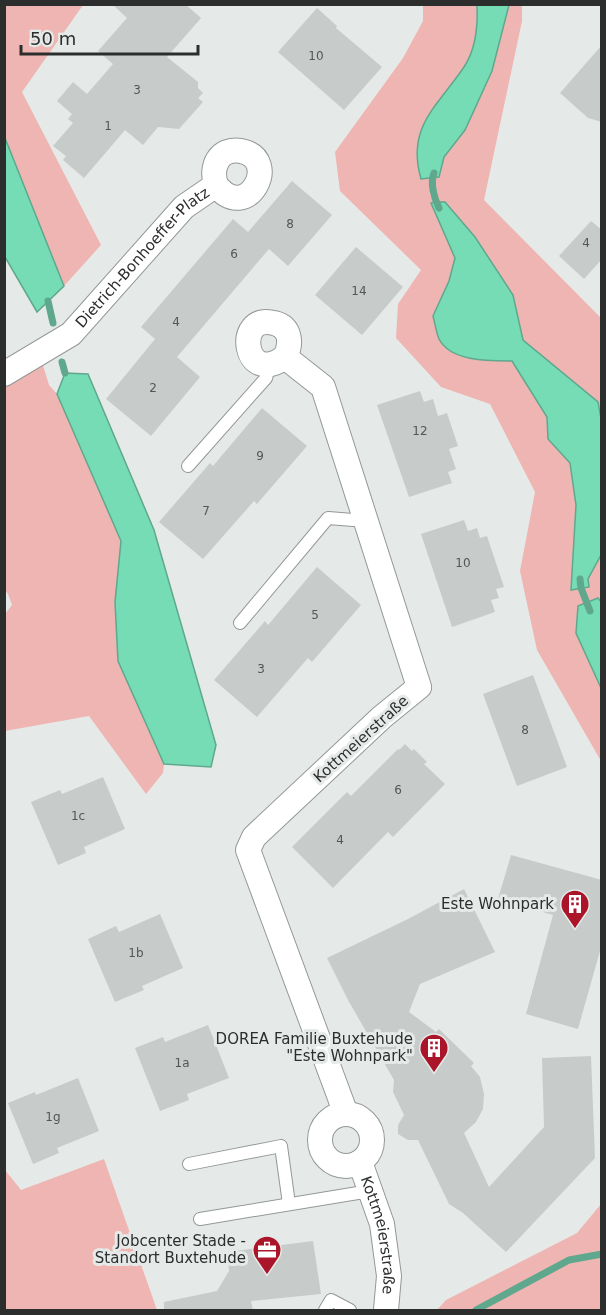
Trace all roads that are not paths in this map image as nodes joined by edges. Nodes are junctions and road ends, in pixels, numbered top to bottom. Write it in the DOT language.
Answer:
graph roads {
  1 [pos="216,185"];
  2 [pos="277,361"];
  3 [pos="4,374"];
  4 [pos="188,466"];
  5 [pos="366,521"];
  6 [pos="240,623"];
  7 [pos="346,1114"];
  8 [pos="360,1162"];
  9 [pos="189,1164"];
  10 [pos="370,1191"];
  11 [pos="289,1204"];
  12 [pos="200,1219"];
  13 [pos="326,1311"];
  14 [pos="350,1311"];
  15 [pos="386,1311"];
  1 -- 3 [label="street, Dietrich-Bonhoeffer-Platz"];
  2 -- 4 [label="lane"];
  2 -- 5 [label="street, Kottmeierstraße"];
  5 -- 6 [label="lane"];
  5 -- 7 [label="street, Kottmeierstraße"];
  7 -- 8 [label="street, Kottmeierstraße"];
  7 -- 8 [label="street, Kottmeierstraße"];
  8 -- 10 [label="street, Kottmeierstraße"];
  9 -- 11 [label="lane"];
  10 -- 11 [label="lane"];
  10 -- 15 [label="street, Kottmeierstraße"];
  11 -- 12 [label="lane"];
  13 -- 14 [label="lane"];
}
